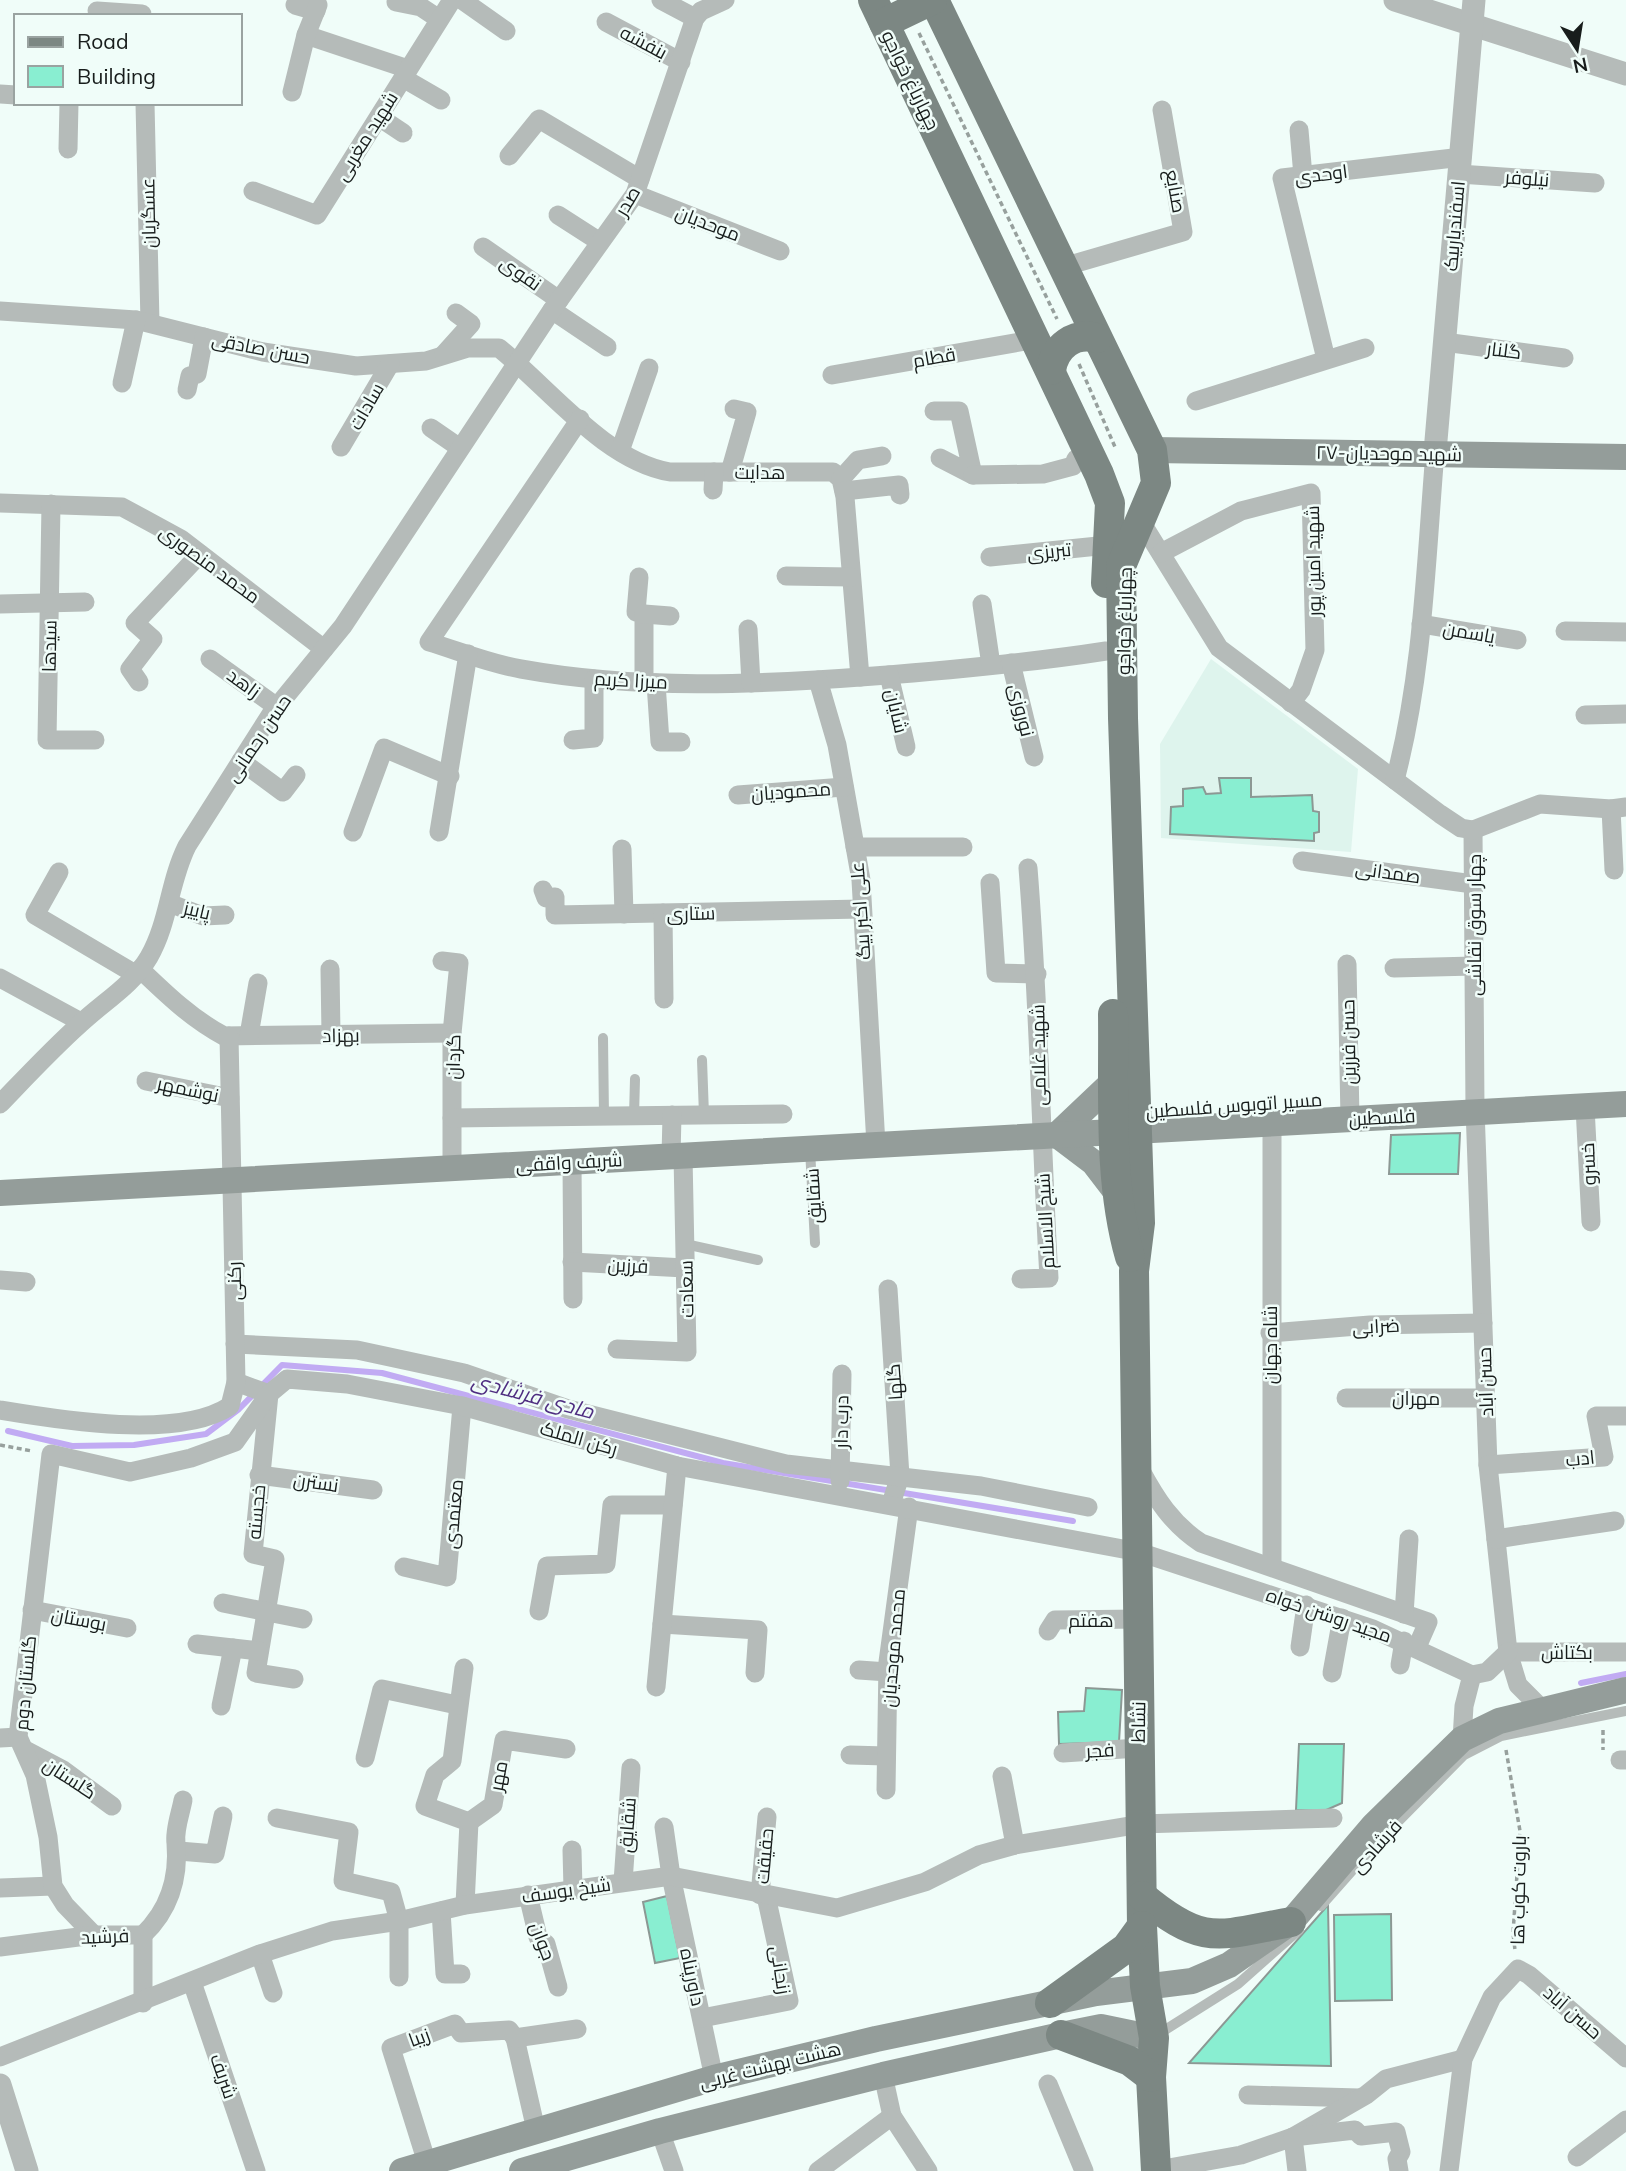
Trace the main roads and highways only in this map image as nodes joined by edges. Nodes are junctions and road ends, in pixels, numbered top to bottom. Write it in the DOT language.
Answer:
graph roads {
  1 [pos="906,7"];
  2 [pos="1097,338"];
  3 [pos="1051,370"];
  4 [pos="1152,450"];
  5 [pos="1626,457"];
  6 [pos="1110,503"];
  7 [pos="1143,512"];
  8 [pos="1114,1081"];
  9 [pos="1626,1103"];
  10 [pos="1126,1131"];
  11 [pos="1049,1136"];
  12 [pos="1117,1193"];
  13 [pos="0,1194"];
  14 [pos="1134,1271"];
  15 [pos="1626,1690"];
  16 [pos="1142,1896"];
  17 [pos="1305,1918"];
  18 [pos="1142,1926"];
  19 [pos="1145,1986"];
  20 [pos="1096,1993"];
  21 [pos="1049,2003"];
  22 [pos="1101,2027"];
  23 [pos="1061,2035"];
  24 [pos="1154,2038"];
  25 [pos="1151,2077"];
  26 [pos="576,2163"];
  27 [pos="402,2171"];
  28 [pos="522,2171"];
  29 [pos="1155,2171"];
  1 -- 2 [label="main road, چهارباغ خواجو"];
  1 -- 3 [label="main road, چهارباغ خواجو"];
  2 -- 3 [label="main road"];
  2 -- 4 [label="main road, چهارباغ خواجو"];
  3 -- 6 [label="main road, چهارباغ خواجو"];
  4 -- 5 [label="main road, ۲۷-شهید موحدیان"];
  4 -- 7 [label="main road, چهارباغ خواجو"];
  6 -- 7 [label="main road"];
  6 -- 8 [label="main road, چهارباغ خواجو"];
  7 -- 10 [label="main road, چهارباغ خواجو"];
  8 -- 10 [label="main road, چهارباغ خواجو"];
  8 -- 11 [label="main road"];
  9 -- 10 [label="main road, فلسطین"];
  10 -- 11 [label="main road, شریف واقفی"];
  10 -- 12 [label="main road, نشاط"];
  10 -- 14 [label="main road, نشاط"];
  11 -- 12 [label="main road"];
  11 -- 13 [label="main road, شریف واقفی"];
  12 -- 14 [label="main road, نشاط"];
  14 -- 16 [label="main road, نشاط"];
  15 -- 17 [label="main road, فرشادی"];
  16 -- 17 [label="main road"];
  16 -- 18 [label="main road, نشاط"];
  17 -- 19 [label="main road, فرشادی"];
  18 -- 19 [label="main road, نشاط"];
  18 -- 21 [label="main road"];
  19 -- 20 [label="main road, هشت بهشت غربی"];
  19 -- 24 [label="main road, نشاط"];
  20 -- 21 [label="main road, هشت بهشت غربی"];
  20 -- 22 [label="main road"];
  21 -- 27 [label="main road, هشت بهشت غربی"];
  22 -- 23 [label="main road, هشت بهشت غربی"];
  22 -- 24 [label="main road, هشت بهشت غربی"];
  23 -- 25 [label="main road"];
  23 -- 26 [label="main road, هشت بهشت غربی"];
  24 -- 25 [label="main road, نشاط"];
  25 -- 29 [label="main road, نشاط"];
  26 -- 28 [label="main road, هشت بهشت غربی"];
}
